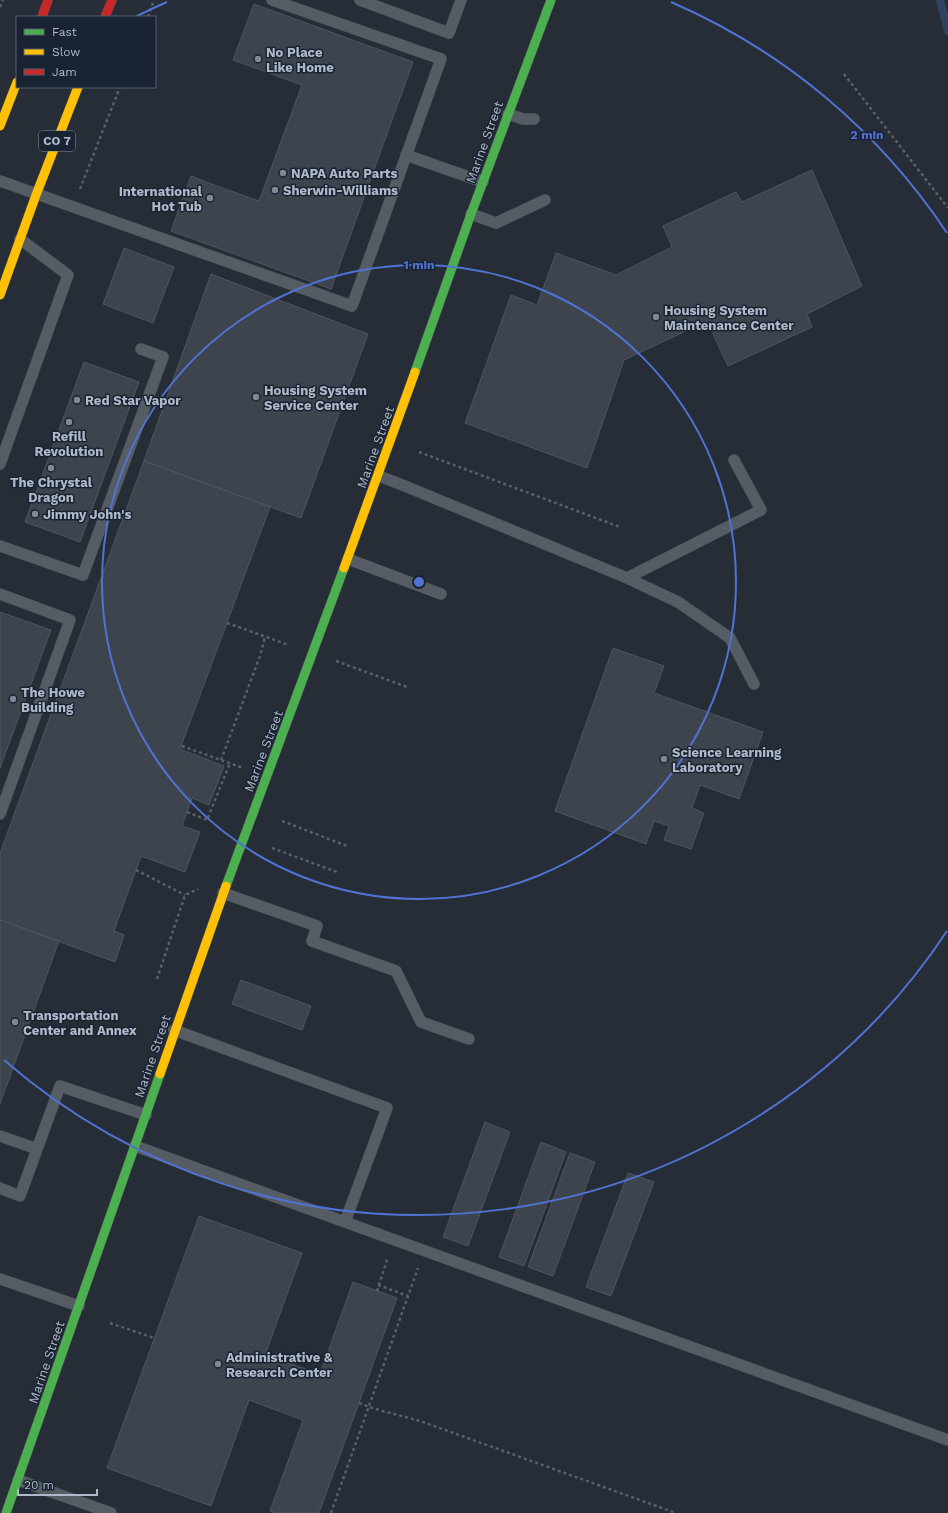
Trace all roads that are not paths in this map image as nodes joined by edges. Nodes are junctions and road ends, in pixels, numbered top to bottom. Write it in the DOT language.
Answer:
graph roads {
  1 [pos="48,0"];
  2 [pos="112,0"];
  3 [pos="272,0"];
  4 [pos="360,0"];
  5 [pos="461,0"];
  6 [pos="551,0"];
  7 [pos="42,16"];
  8 [pos="105,16"];
  9 [pos="16,85"];
  10 [pos="78,88"];
  11 [pos="508,114"];
  12 [pos="534,119"];
  13 [pos="0,126"];
  14 [pos="406,155"];
  15 [pos="0,181"];
  16 [pos="483,182"];
  17 [pos="36,195"];
  18 [pos="546,200"];
  19 [pos="471,214"];
  20 [pos="20,239"];
  21 [pos="0,295"];
  22 [pos="141,349"];
  23 [pos="734,460"];
  24 [pos="0,464"];
  25 [pos="379,476"];
  26 [pos="0,546"];
  27 [pos="348,559"];
  28 [pos="627,578"];
  29 [pos="0,594"];
  30 [pos="441,594"];
  31 [pos="754,684"];
  32 [pos="0,814"];
  33 [pos="223,893"];
  34 [pos="174,1030"];
  35 [pos="469,1039"];
  36 [pos="146,1115"];
  37 [pos="0,1136"];
  38 [pos="134,1146"];
  39 [pos="37,1149"];
  40 [pos="0,1188"];
  41 [pos="345,1222"];
  42 [pos="0,1278"];
  43 [pos="79,1306"];
  44 [pos="948,1440"];
  45 [pos="18,1480"];
  46 [pos="6,1513"];
  47 [pos="111,1513"];
  1 -- 7 [label="street"];
  2 -- 8 [label="street"];
  3 -- 14 [label="lane"];
  4 -- 5 [label="lane"];
  6 -- 11 [label="street, Marine Street"];
  9 -- 13 [label="street"];
  10 -- 17 [label="street, CO 7"];
  11 -- 12 [label="lane"];
  11 -- 16 [label="street, Marine Street"];
  14 -- 16 [label="lane"];
  14 -- 17 [label="lane"];
  15 -- 17 [label="lane"];
  16 -- 19 [label="street, Marine Street"];
  17 -- 20 [label="street, CO 7"];
  18 -- 19 [label="lane"];
  19 -- 25 [label="street, Marine Street"];
  20 -- 21 [label="street, CO 7"];
  20 -- 24 [label="lane"];
  22 -- 26 [label="lane"];
  23 -- 28 [label="lane"];
  25 -- 27 [label="street, Marine Street"];
  25 -- 28 [label="lane"];
  27 -- 30 [label="lane"];
  27 -- 33 [label="street, Marine Street"];
  28 -- 31 [label="lane"];
  29 -- 32 [label="lane"];
  33 -- 34 [label="street, Marine Street"];
  33 -- 35 [label="lane"];
  34 -- 36 [label="street, Marine Street"];
  34 -- 41 [label="lane"];
  36 -- 38 [label="street, Marine Street"];
  36 -- 39 [label="lane"];
  37 -- 39 [label="lane"];
  38 -- 41 [label="lane"];
  38 -- 43 [label="street, Marine Street"];
  39 -- 40 [label="lane"];
  41 -- 44 [label="lane"];
  42 -- 43 [label="lane"];
  43 -- 45 [label="street, Marine Street"];
  45 -- 46 [label="street, Marine Street"];
  45 -- 47 [label="lane"];
}
